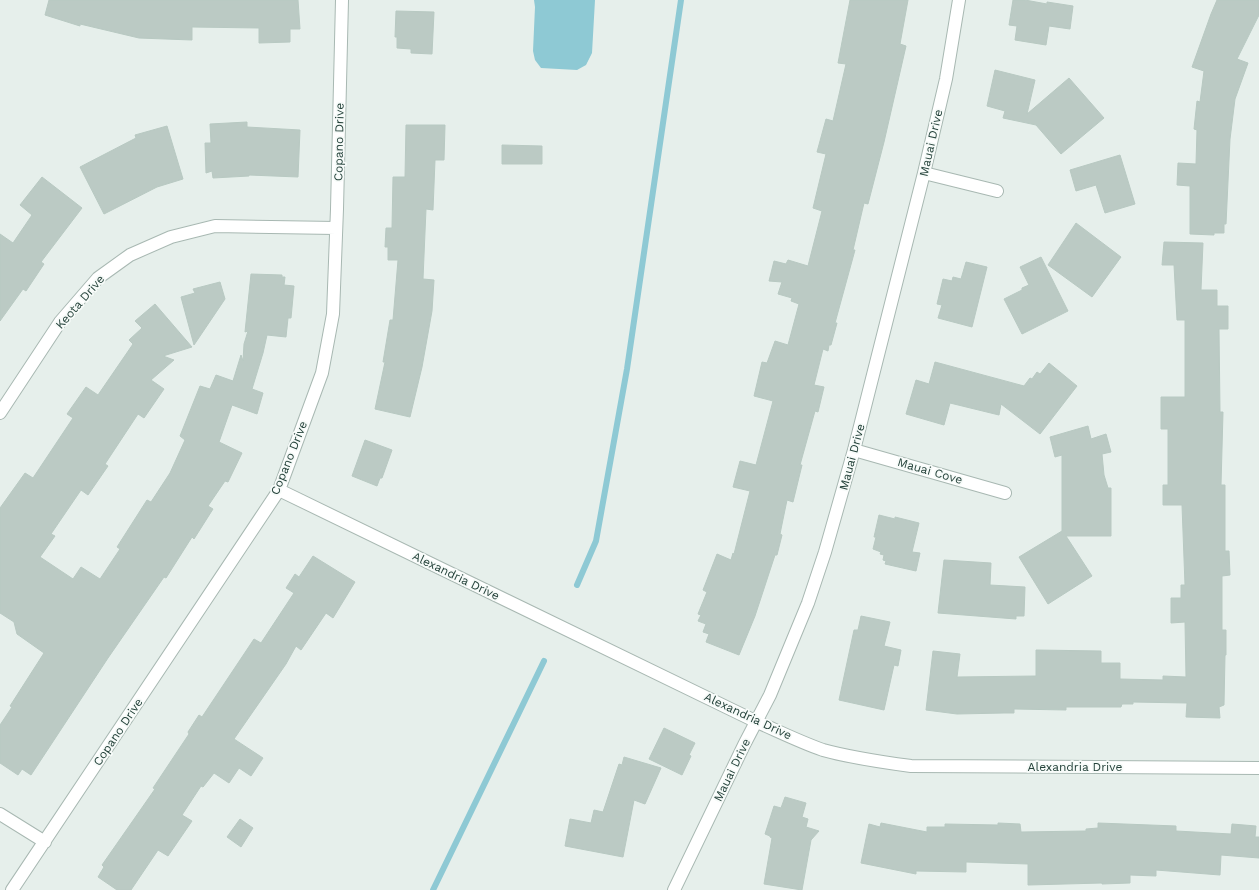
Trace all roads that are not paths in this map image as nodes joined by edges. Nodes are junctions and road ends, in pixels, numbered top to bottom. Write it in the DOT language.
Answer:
graph roads {
  1 [pos="342,0"];
  2 [pos="959,0"];
  3 [pos="924,173"];
  4 [pos="997,191"];
  5 [pos="336,228"];
  6 [pos="0,412"];
  7 [pos="854,450"];
  8 [pos="279,490"];
  9 [pos="1005,493"];
  10 [pos="755,721"];
  11 [pos="1259,768"];
  12 [pos="0,814"];
  13 [pos="45,842"];
  14 [pos="12,890"];
  15 [pos="674,890"];
  1 -- 5 [label="street, Copano Drive"];
  2 -- 3 [label="street, Mauai Drive"];
  3 -- 4 [label="street"];
  3 -- 7 [label="street, Mauai Drive"];
  5 -- 6 [label="street, Keota Drive"];
  5 -- 8 [label="street, Copano Drive"];
  7 -- 9 [label="street, Mauai Cove"];
  7 -- 10 [label="street, Mauai Drive"];
  8 -- 10 [label="street, Alexandria Drive"];
  8 -- 13 [label="street, Copano Drive"];
  10 -- 11 [label="street, Alexandria Drive"];
  10 -- 15 [label="street, Mauai Drive"];
  12 -- 13 [label="street"];
  13 -- 14 [label="street, Copano Drive"];
}
